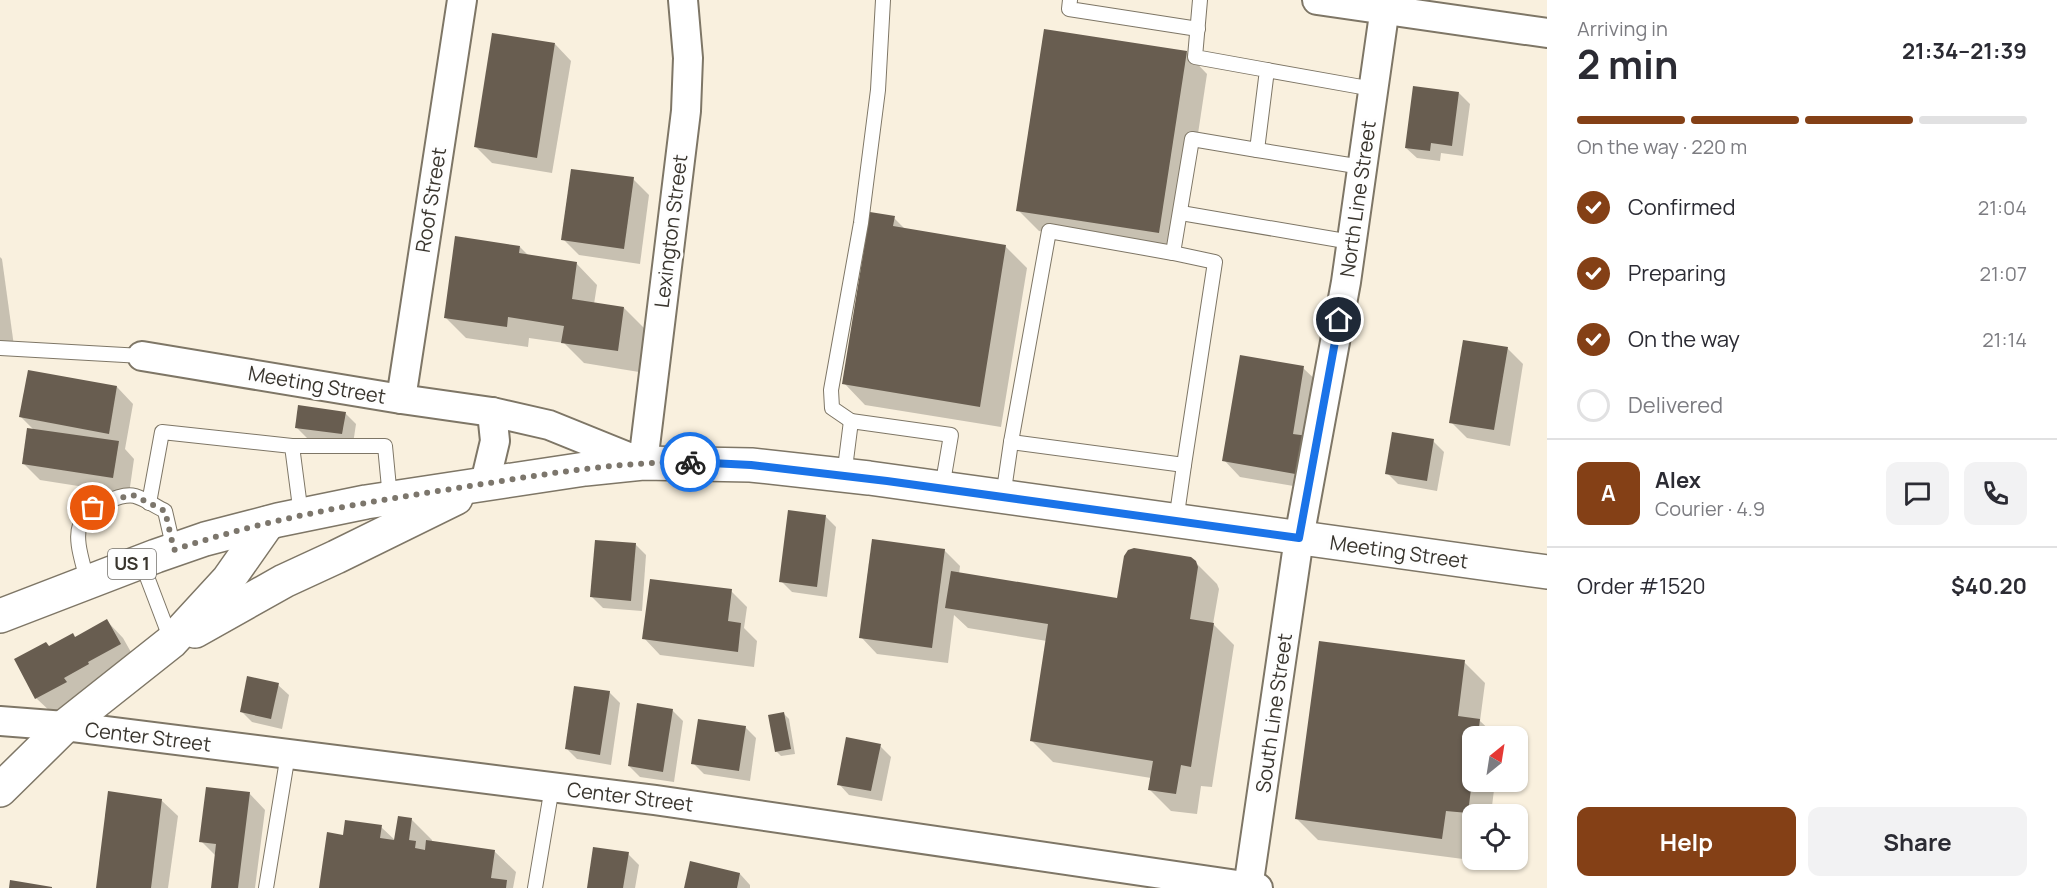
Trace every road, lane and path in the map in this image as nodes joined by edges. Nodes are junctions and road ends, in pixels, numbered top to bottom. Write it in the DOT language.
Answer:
graph roads {
  1 [pos="462,0"];
  2 [pos="683,0"];
  3 [pos="883,0"];
  4 [pos="1070,0"];
  5 [pos="1200,0"];
  6 [pos="1322,0"];
  7 [pos="1385,5"];
  8 [pos="1198,29"];
  9 [pos="1547,33"];
  10 [pos="1268,70"];
  11 [pos="1373,89"];
  12 [pos="1257,150"];
  13 [pos="1362,167"];
  14 [pos="1180,213"];
  15 [pos="1351,242"];
  16 [pos="1173,253"];
  17 [pos="0,348"];
  18 [pos="142,356"];
  19 [pos="401,399"];
  20 [pos="492,412"];
  21 [pos="852,421"];
  22 [pos="1011,442"];
  23 [pos="292,446"];
  24 [pos="644,463"];
  25 [pos="1184,465"];
  26 [pos="844,476"];
  27 [pos="485,483"];
  28 [pos="942,488"];
  29 [pos="1003,497"];
  30 [pos="390,498"];
  31 [pos="149,503"];
  32 [pos="301,515"];
  33 [pos="1176,521"];
  34 [pos="268,522"];
  35 [pos="1299,538"];
  36 [pos="174,550"];
  37 [pos="141,561"];
  38 [pos="1547,572"];
  39 [pos="87,581"];
  40 [pos="0,616"];
  41 [pos="171,642"];
  42 [pos="0,721"];
  43 [pos="65,726"];
  44 [pos="288,754"];
  45 [pos="552,787"];
  46 [pos="0,790"];
  47 [pos="266,888"];
  48 [pos="535,888"];
  49 [pos="1252,888"];
  1 -- 19 [label="street, Roof Street"];
  2 -- 24 [label="street, Lexington Street"];
  3 -- 21 [label="lane"];
  4 -- 8 [label="lane"];
  5 -- 8 [label="lane"];
  6 -- 7 [label="street"];
  7 -- 9 [label="street"];
  7 -- 11 [label="street, North Line Street"];
  8 -- 10 [label="lane"];
  10 -- 11 [label="lane"];
  10 -- 12 [label="lane"];
  11 -- 13 [label="street, North Line Street"];
  12 -- 13 [label="lane"];
  12 -- 14 [label="lane"];
  13 -- 15 [label="street, North Line Street"];
  14 -- 15 [label="lane"];
  14 -- 16 [label="lane"];
  15 -- 35 [label="street, North Line Street"];
  16 -- 22 [label="lane"];
  16 -- 25 [label="lane"];
  17 -- 18 [label="lane"];
  18 -- 19 [label="street, Meeting Street"];
  19 -- 20 [label="street, Meeting Street"];
  20 -- 24 [label="street, Meeting Street"];
  20 -- 27 [label="street"];
  21 -- 26 [label="lane"];
  21 -- 28 [label="lane"];
  22 -- 25 [label="lane"];
  22 -- 29 [label="lane"];
  23 -- 30 [label="lane"];
  23 -- 31 [label="lane"];
  23 -- 32 [label="lane"];
  24 -- 26 [label="main road, Meeting Street / US 1"];
  24 -- 27 [label="main road, Meeting Street / US 1"];
  25 -- 33 [label="lane"];
  26 -- 28 [label="main road, Meeting Street / US 1"];
  27 -- 30 [label="main road, US 1"];
  27 -- 41 [label="main road"];
  28 -- 29 [label="main road, Meeting Street / US 1"];
  29 -- 33 [label="main road, Meeting Street / US 1"];
  30 -- 32 [label="main road, US 1"];
  31 -- 36 [label="lane"];
  31 -- 39 [label="lane"];
  32 -- 34 [label="main road, US 1"];
  33 -- 35 [label="main road, Meeting Street / US 1"];
  34 -- 36 [label="main road, US 1"];
  34 -- 41 [label="main road"];
  35 -- 38 [label="main road, Meeting Street / US 1"];
  35 -- 49 [label="street, South Line Street"];
  36 -- 37 [label="main road, US 1"];
  37 -- 39 [label="main road, US 1"];
  37 -- 41 [label="lane"];
  39 -- 40 [label="main road, US 1"];
  41 -- 43 [label="main road"];
  42 -- 43 [label="street, Center Street"];
  43 -- 44 [label="street, Center Street"];
  43 -- 46 [label="main road"];
  44 -- 45 [label="street, Center Street"];
  44 -- 47 [label="lane"];
  45 -- 48 [label="lane"];
  45 -- 49 [label="street, Center Street"];
}
